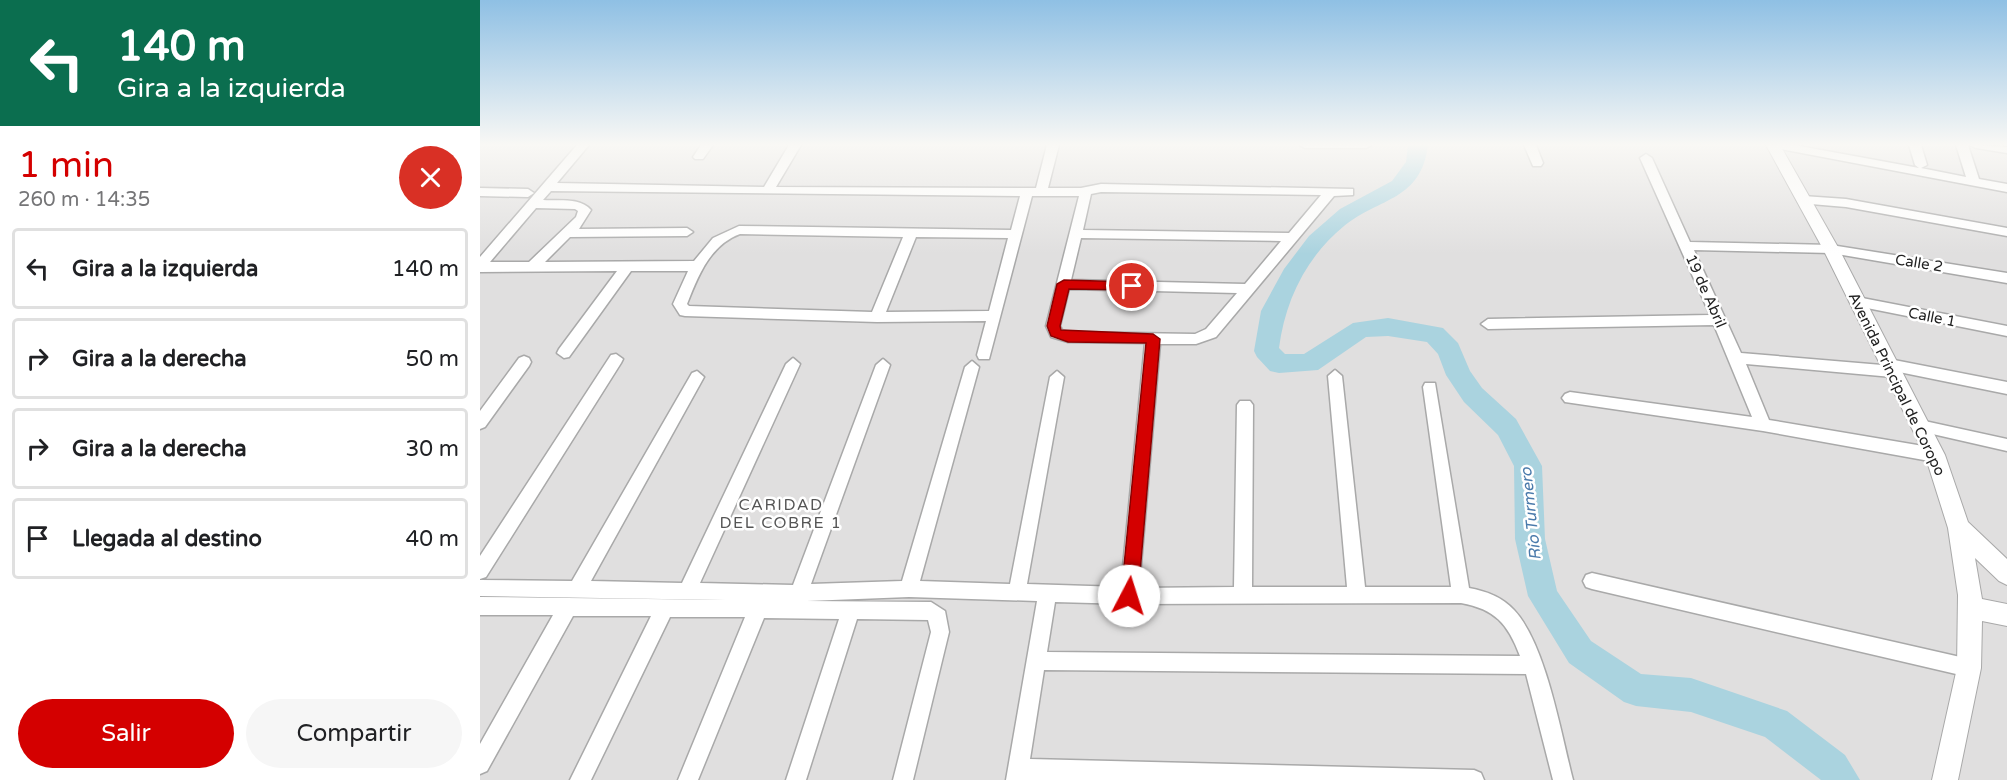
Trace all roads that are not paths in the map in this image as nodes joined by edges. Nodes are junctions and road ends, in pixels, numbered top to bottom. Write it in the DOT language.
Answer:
graph roads {
  1 [pos="551,181"];
  2 [pos="774,181"];
  3 [pos="1044,181"];
  4 [pos="1657,181"];
  5 [pos="1793,181"];
  6 [pos="1971,181"];
  7 [pos="1974,182"];
  8 [pos="546,187"];
  9 [pos="2007,188"];
  10 [pos="768,191"];
  11 [pos="1027,191"];
  12 [pos="1041,191"];
  13 [pos="1086,191"];
  14 [pos="480,192"];
  15 [pos="1330,192"];
  16 [pos="1349,192"];
  17 [pos="530,198"];
  18 [pos="1803,200"];
  19 [pos="687,232"];
  20 [pos="2007,232"];
  21 [pos="567,233"];
  22 [pos="911,233"];
  23 [pos="1014,234"];
  24 [pos="1076,234"];
  25 [pos="1292,237"];
  26 [pos="1686,246"];
  27 [pos="1831,249"];
  28 [pos="480,266"];
  29 [pos="696,266"];
  30 [pos="532,267"];
  31 [pos="627,267"];
  32 [pos="2007,278"];
  33 [pos="1064,284"];
  34 [pos="1248,289"];
  35 [pos="1857,302"];
  36 [pos="993,316"];
  37 [pos="877,317"];
  38 [pos="1718,320"];
  39 [pos="1488,324"];
  40 [pos="2007,331"];
  41 [pos="1153,339"];
  42 [pos="564,353"];
  43 [pos="984,355"];
  44 [pos="1736,358"];
  45 [pos="616,359"];
  46 [pos="524,362"];
  47 [pos="793,364"];
  48 [pos="883,365"];
  49 [pos="972,367"];
  50 [pos="1891,368"];
  51 [pos="1335,376"];
  52 [pos="697,377"];
  53 [pos="1057,378"];
  54 [pos="1430,387"];
  55 [pos="2007,388"];
  56 [pos="1570,398"];
  57 [pos="1245,405"];
  58 [pos="480,423"];
  59 [pos="1763,425"];
  60 [pos="1920,426"];
  61 [pos="2007,445"];
  62 [pos="1935,455"];
  63 [pos="1959,528"];
  64 [pos="480,571"];
  65 [pos="2007,574"];
  66 [pos="1592,582"];
  67 [pos="480,588"];
  68 [pos="578,588"];
  69 [pos="909,589"];
  70 [pos="687,591"];
  71 [pos="1017,592"];
  72 [pos="799,593"];
  73 [pos="1047,593"];
  74 [pos="1243,595"];
  75 [pos="1461,595"];
  76 [pos="1129,596"];
  77 [pos="1358,596"];
  78 [pos="480,606"];
  79 [pos="567,608"];
  80 [pos="665,608"];
  81 [pos="1970,608"];
  82 [pos="758,609"];
  83 [pos="851,610"];
  84 [pos="2007,615"];
  85 [pos="1036,661"];
  86 [pos="1533,665"];
  87 [pos="1969,668"];
  88 [pos="480,764"];
  89 [pos="1017,775"];
  90 [pos="580,780"];
  91 [pos="688,780"];
  92 [pos="796,780"];
  93 [pos="903,780"];
  94 [pos="1474,780"];
  95 [pos="1563,780"];
  96 [pos="1945,780"];
  1 -- 8 [label="street"];
  2 -- 10 [label="street"];
  3 -- 12 [label="street"];
  4 -- 26 [label="street, 19 de Abril"];
  5 -- 18 [label="street, Avenida Principal de Coropo"];
  6 -- 7 [label="street"];
  7 -- 9 [label="street"];
  8 -- 10 [label="street"];
  8 -- 17 [label="street"];
  10 -- 11 [label="street"];
  11 -- 12 [label="street"];
  11 -- 23 [label="street"];
  12 -- 13 [label="street"];
  13 -- 15 [label="street"];
  13 -- 24 [label="street"];
  14 -- 17 [label="street"];
  15 -- 16 [label="street"];
  15 -- 25 [label="street"];
  17 -- 21 [label="street"];
  17 -- 28 [label="street"];
  18 -- 20 [label="street"];
  18 -- 27 [label="street, Avenida Principal de Coropo"];
  19 -- 21 [label="street"];
  21 -- 30 [label="street"];
  22 -- 23 [label="street"];
  22 -- 29 [label="street"];
  22 -- 37 [label="street"];
  23 -- 36 [label="street"];
  24 -- 25 [label="street"];
  24 -- 33 [label="street"];
  25 -- 34 [label="street"];
  26 -- 27 [label="street, Calle 2"];
  26 -- 38 [label="street, 19 de Abril"];
  27 -- 32 [label="street, Calle 2"];
  27 -- 35 [label="street, Avenida Principal de Coropo"];
  28 -- 30 [label="street"];
  29 -- 31 [label="street"];
  29 -- 37 [label="street"];
  30 -- 31 [label="street"];
  31 -- 42 [label="street"];
  33 -- 34 [label="street"];
  33 -- 41 [label="street"];
  34 -- 41 [label="street"];
  35 -- 40 [label="street, Calle 1"];
  35 -- 50 [label="street, Avenida Principal de Coropo"];
  36 -- 37 [label="street"];
  36 -- 43 [label="street"];
  38 -- 39 [label="street"];
  38 -- 44 [label="street, 19 de Abril"];
  41 -- 76 [label="street"];
  44 -- 50 [label="street"];
  44 -- 59 [label="street, 19 de Abril"];
  45 -- 64 [label="street"];
  46 -- 58 [label="street"];
  47 -- 70 [label="street"];
  48 -- 72 [label="street"];
  49 -- 69 [label="street"];
  50 -- 55 [label="street"];
  50 -- 60 [label="street, Avenida Principal de Coropo"];
  51 -- 77 [label="street"];
  52 -- 68 [label="street"];
  53 -- 71 [label="street"];
  54 -- 75 [label="street"];
  56 -- 59 [label="street"];
  57 -- 74 [label="street"];
  59 -- 62 [label="street"];
  60 -- 61 [label="street"];
  60 -- 62 [label="street, Avenida Principal de Coropo"];
  62 -- 63 [label="street, Avenida Principal de Coropo"];
  63 -- 65 [label="street"];
  63 -- 81 [label="street, Avenida Principal de Coropo"];
  66 -- 87 [label="street"];
  67 -- 68 [label="street"];
  68 -- 70 [label="street"];
  69 -- 71 [label="street"];
  69 -- 72 [label="street"];
  70 -- 72 [label="street"];
  71 -- 73 [label="street"];
  73 -- 76 [label="street"];
  73 -- 85 [label="street"];
  74 -- 76 [label="street"];
  74 -- 77 [label="street"];
  75 -- 77 [label="street"];
  75 -- 86 [label="street"];
  78 -- 79 [label="street"];
  79 -- 80 [label="street"];
  79 -- 88 [label="street"];
  80 -- 82 [label="street"];
  80 -- 90 [label="street"];
  81 -- 84 [label="street"];
  81 -- 87 [label="street, Avenida Principal de Coropo"];
  82 -- 83 [label="street"];
  82 -- 91 [label="street"];
  83 -- 92 [label="street"];
  83 -- 93 [label="street"];
  85 -- 86 [label="street"];
  85 -- 89 [label="street"];
  86 -- 95 [label="street"];
  87 -- 96 [label="street, Avenida Principal de Coropo"];
  89 -- 94 [label="street"];
}
